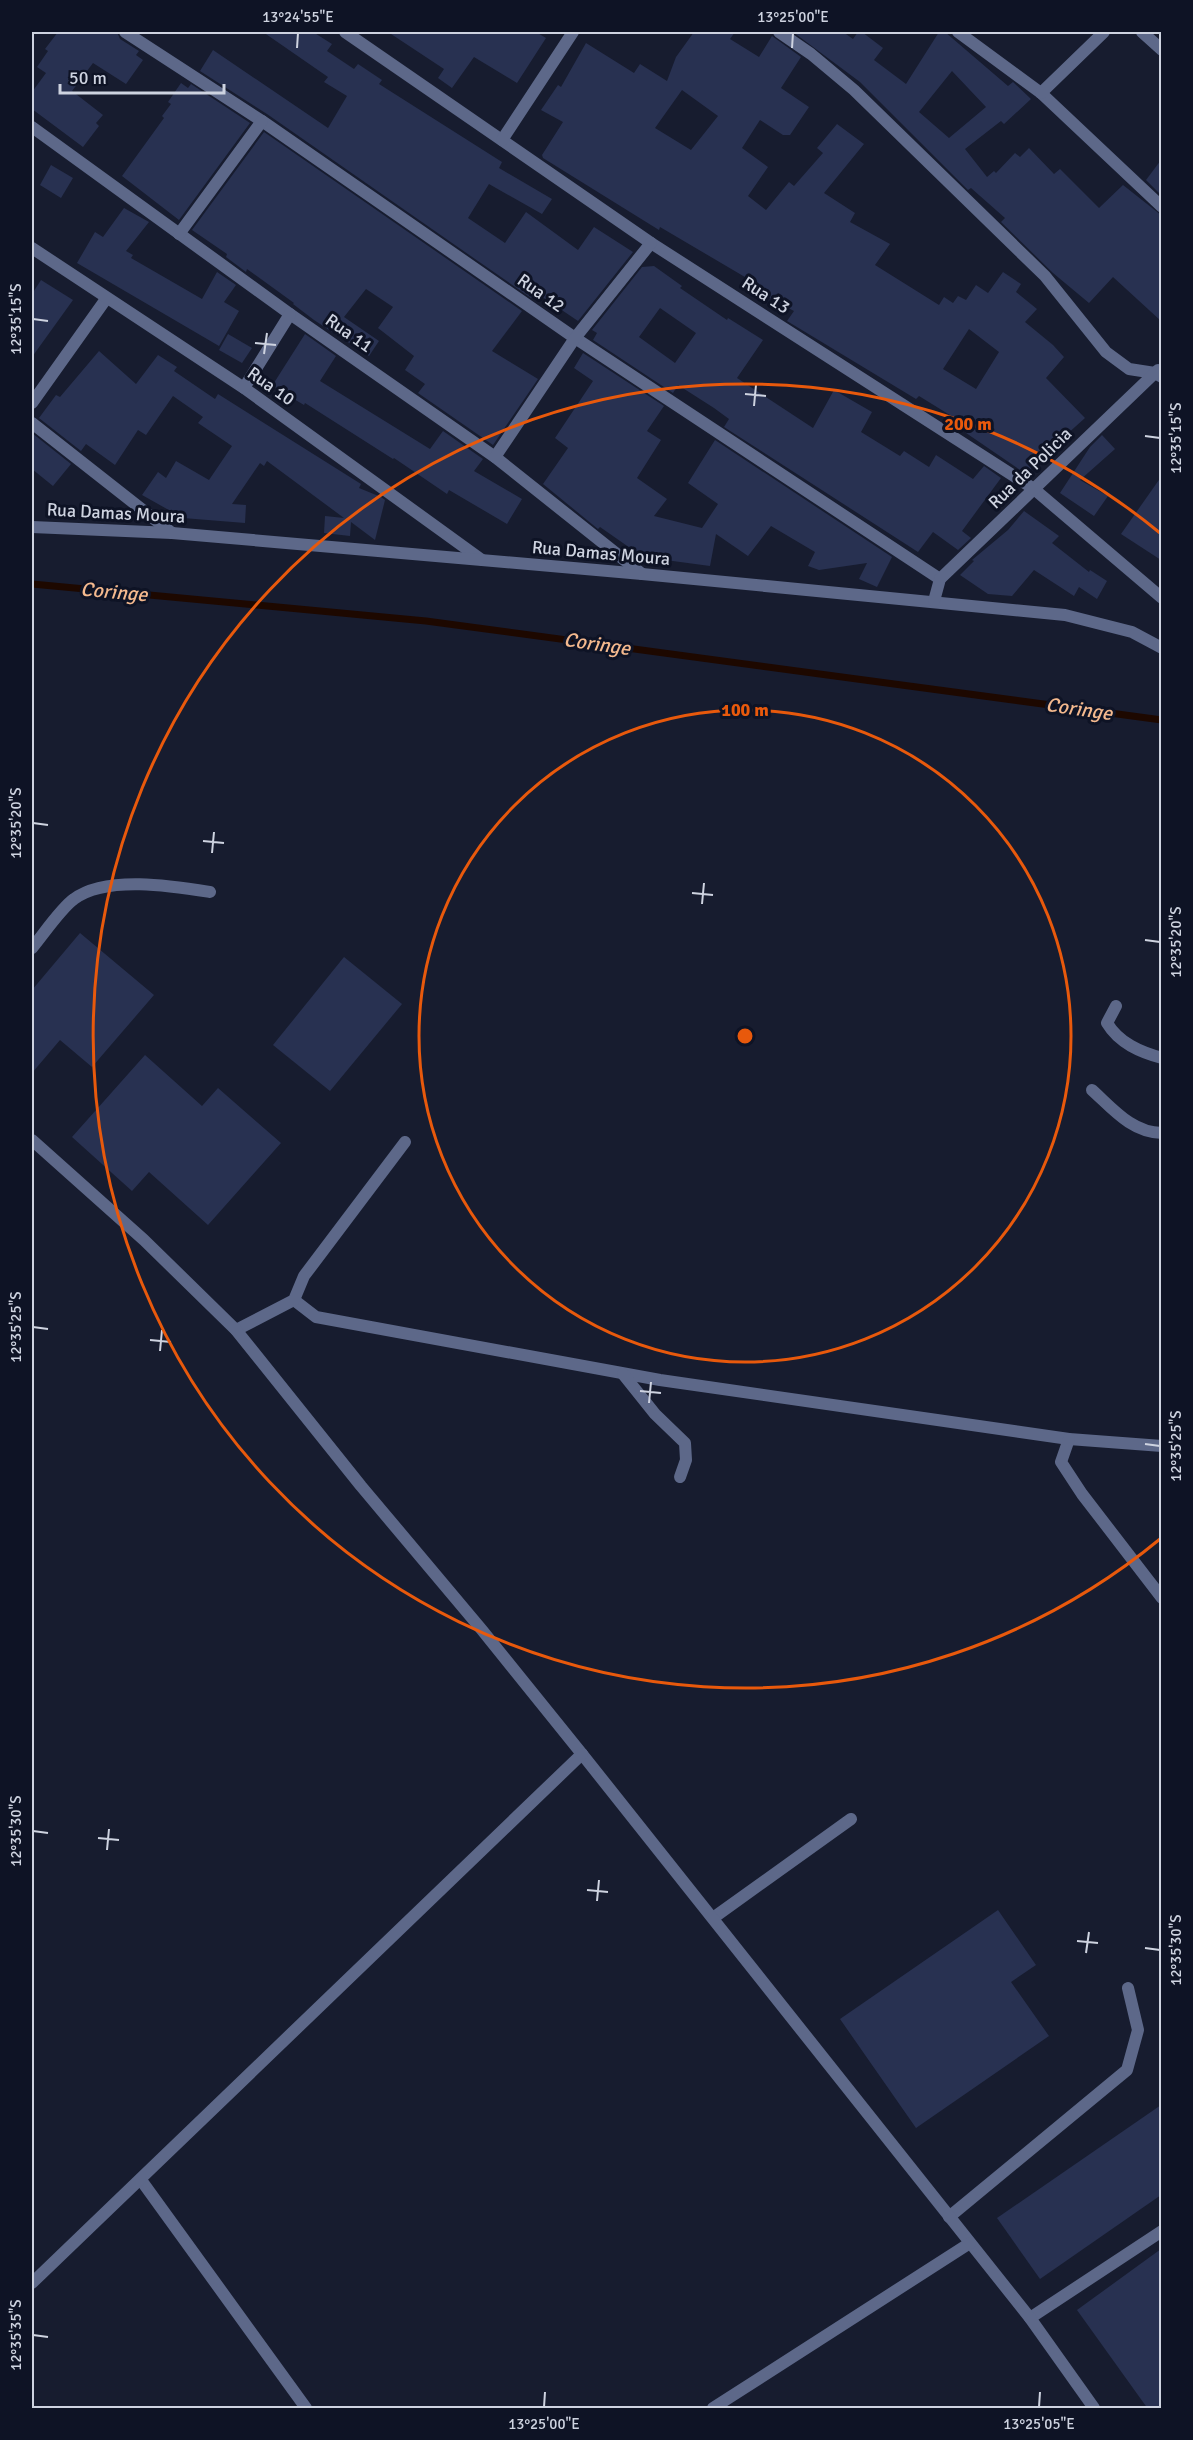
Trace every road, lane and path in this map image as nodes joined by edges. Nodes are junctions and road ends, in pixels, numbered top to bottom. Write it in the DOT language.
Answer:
graph roads {
  1 [pos="125,32"];
  2 [pos="345,32"];
  3 [pos="573,32"];
  4 [pos="779,32"];
  5 [pos="958,32"];
  6 [pos="1104,32"];
  7 [pos="1142,32"];
  8 [pos="1161,50"];
  9 [pos="1041,93"];
  10 [pos="262,121"];
  11 [pos="32,127"];
  12 [pos="502,140"];
  13 [pos="1161,207"];
  14 [pos="179,234"];
  15 [pos="651,243"];
  16 [pos="32,248"];
  17 [pos="106,299"];
  18 [pos="291,314"];
  19 [pos="575,338"];
  20 [pos="1159,372"];
  21 [pos="244,388"];
  22 [pos="32,402"];
  23 [pos="32,423"];
  24 [pos="495,457"];
  25 [pos="1034,489"];
  26 [pos="32,527"];
  27 [pos="172,533"];
  28 [pos="484,561"];
  29 [pos="642,574"];
  30 [pos="940,579"];
  31 [pos="1161,598"];
  32 [pos="934,601"];
  33 [pos="1161,648"];
  34 [pos="210,892"];
  35 [pos="32,948"];
  36 [pos="1116,1006"];
  37 [pos="1161,1058"];
  38 [pos="1092,1090"];
  39 [pos="1161,1133"];
  40 [pos="32,1140"];
  41 [pos="405,1142"];
  42 [pos="294,1300"];
  43 [pos="236,1330"];
  44 [pos="623,1374"];
  45 [pos="1069,1438"];
  46 [pos="1161,1446"];
  47 [pos="680,1477"];
  48 [pos="1161,1598"];
  49 [pos="582,1754"];
  50 [pos="851,1819"];
  51 [pos="713,1918"];
  52 [pos="1128,1988"];
  53 [pos="141,2180"];
  54 [pos="949,2217"];
  55 [pos="1161,2232"];
  56 [pos="970,2243"];
  57 [pos="32,2283"];
  58 [pos="1030,2318"];
  59 [pos="306,2409"];
  60 [pos="713,2409"];
  61 [pos="1094,2409"];
  1 -- 10 [label="street, Rua 12"];
  2 -- 12 [label="street, Rua 13"];
  3 -- 12 [label="street"];
  4 -- 20 [label="street"];
  5 -- 9 [label="street"];
  6 -- 9 [label="street"];
  7 -- 8 [label="street"];
  9 -- 13 [label="street"];
  10 -- 14 [label="street"];
  10 -- 19 [label="street, Rua 12"];
  11 -- 14 [label="street, Rua 11"];
  12 -- 15 [label="street, Rua 13"];
  14 -- 18 [label="street, Rua 11"];
  15 -- 19 [label="street"];
  15 -- 25 [label="street, Rua 13"];
  16 -- 17 [label="street, Rua 10"];
  17 -- 21 [label="street, Rua 10"];
  17 -- 22 [label="street"];
  18 -- 21 [label="street"];
  18 -- 24 [label="street, Rua 11"];
  19 -- 24 [label="street"];
  19 -- 30 [label="street, Rua 12"];
  20 -- 25 [label="street, Rua da Policia"];
  21 -- 28 [label="street, Rua 10"];
  23 -- 27 [label="street"];
  24 -- 29 [label="street, Rua 11"];
  25 -- 30 [label="street, Rua da Policia"];
  25 -- 31 [label="street, Rua 13"];
  26 -- 27 [label="street, Rua Damas Moura"];
  27 -- 28 [label="street, Rua Damas Moura"];
  28 -- 29 [label="street, Rua Damas Moura"];
  29 -- 32 [label="street, Rua Damas Moura"];
  30 -- 32 [label="street"];
  32 -- 33 [label="street, Rua Damas Moura"];
  34 -- 35 [label="street"];
  36 -- 37 [label="street"];
  38 -- 39 [label="street"];
  40 -- 43 [label="street"];
  41 -- 42 [label="street"];
  42 -- 43 [label="street"];
  42 -- 44 [label="street"];
  43 -- 49 [label="street"];
  44 -- 45 [label="street"];
  44 -- 47 [label="street"];
  45 -- 46 [label="street"];
  45 -- 48 [label="street"];
  49 -- 51 [label="street"];
  49 -- 53 [label="street"];
  50 -- 51 [label="street"];
  51 -- 54 [label="street"];
  52 -- 54 [label="street"];
  53 -- 57 [label="street"];
  53 -- 59 [label="street"];
  54 -- 56 [label="street"];
  55 -- 58 [label="street"];
  56 -- 58 [label="street"];
  56 -- 60 [label="street"];
  58 -- 61 [label="street"];
}
